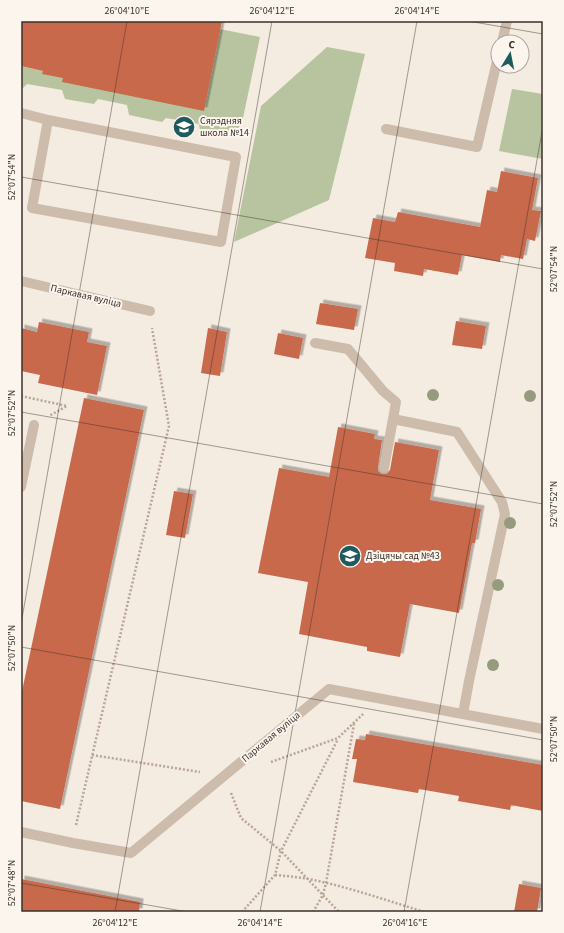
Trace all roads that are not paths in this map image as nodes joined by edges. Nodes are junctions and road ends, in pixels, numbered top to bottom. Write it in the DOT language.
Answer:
graph roads {
  1 [pos="507,21"];
  2 [pos="504,34"];
  3 [pos="494,74"];
  4 [pos="21,113"];
  5 [pos="48,120"];
  6 [pos="386,129"];
  7 [pos="21,281"];
  8 [pos="150,311"];
  9 [pos="315,343"];
  10 [pos="392,419"];
  11 [pos="34,425"];
  12 [pos="384,468"];
  13 [pos="21,487"];
  14 [pos="463,714"];
  15 [pos="543,729"];
  16 [pos="21,832"];
  1 -- 2 [label="street"];
  3 -- 6 [label="street"];
  4 -- 5 [label="street"];
  5 -- 5 [label="street"];
  7 -- 8 [label="street, Паркавая вуліца"];
  9 -- 10 [label="street"];
  10 -- 12 [label="street"];
  10 -- 14 [label="street"];
  11 -- 13 [label="street"];
  14 -- 15 [label="street, Паркавая вуліца"];
  14 -- 16 [label="street, Паркавая вуліца"];
}
